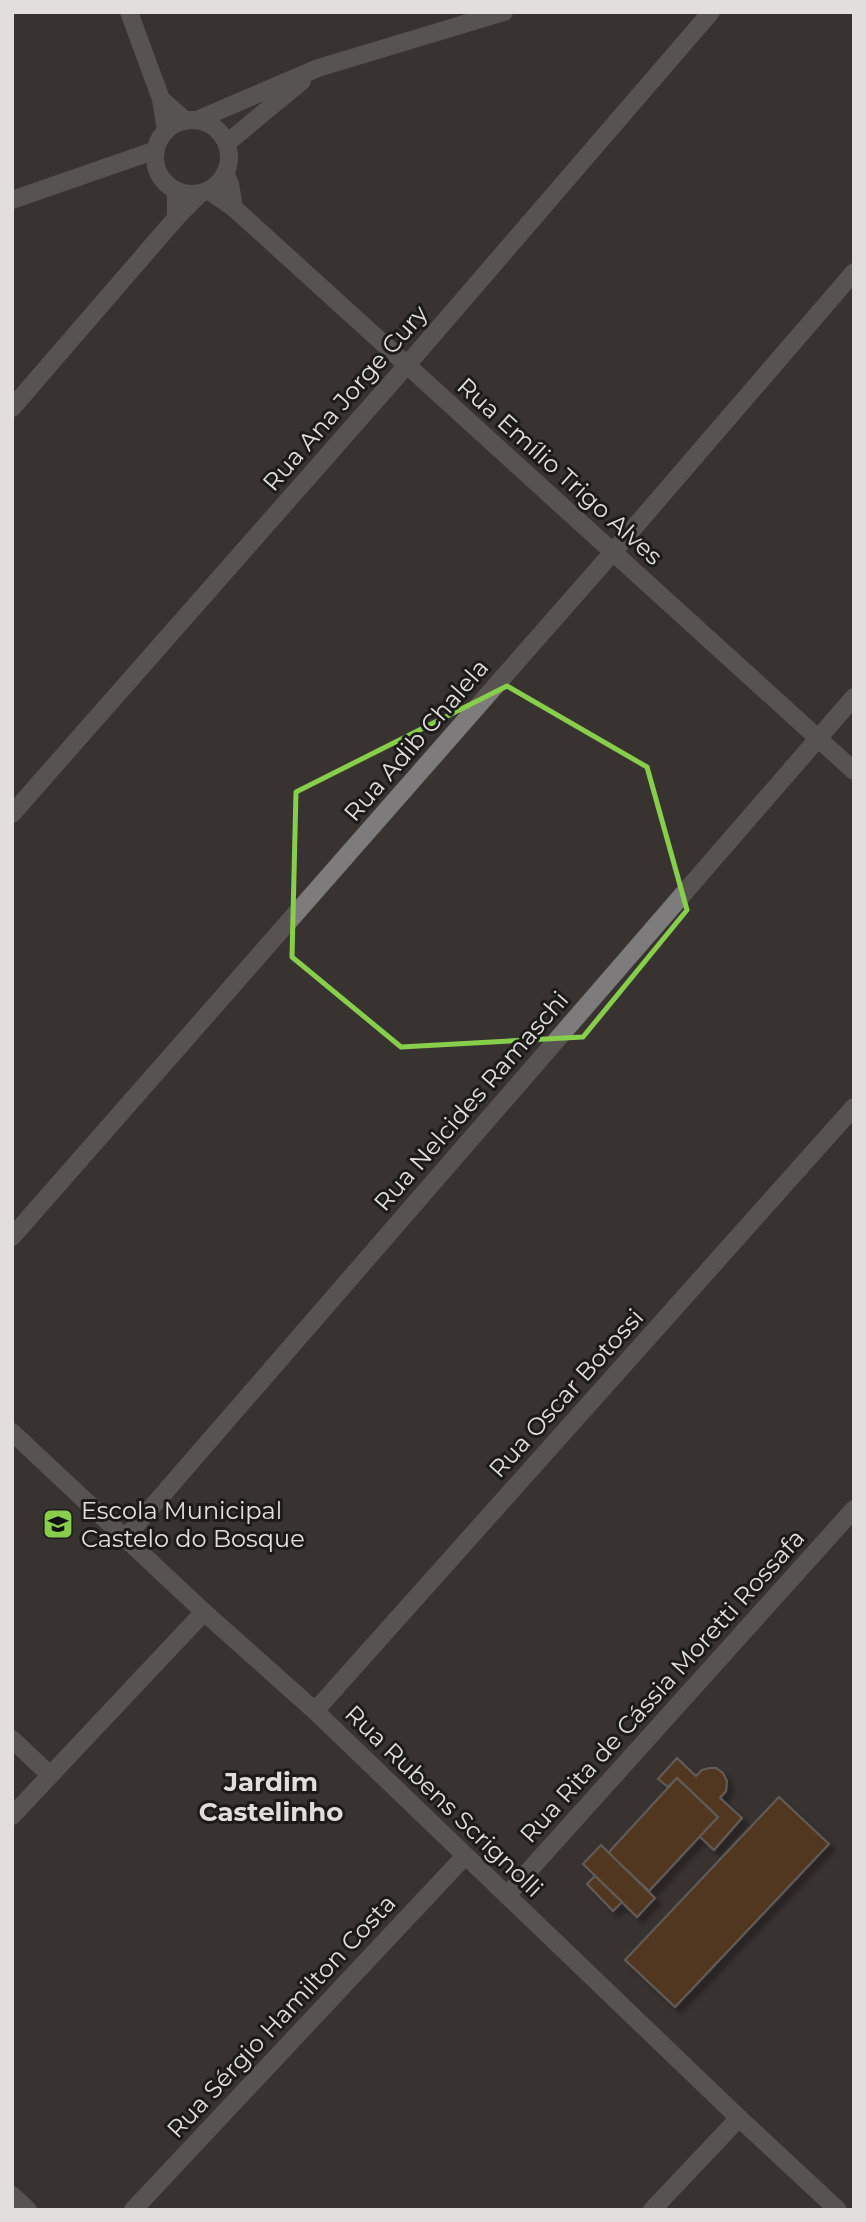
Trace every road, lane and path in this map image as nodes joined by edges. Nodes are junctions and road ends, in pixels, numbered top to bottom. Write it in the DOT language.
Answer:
graph roads {
  1 [pos="128,12"];
  2 [pos="504,12"];
  3 [pos="711,12"];
  4 [pos="318,68"];
  5 [pos="161,99"];
  6 [pos="191,120"];
  7 [pos="166,131"];
  8 [pos="227,143"];
  9 [pos="156,150"];
  10 [pos="225,173"];
  11 [pos="176,190"];
  12 [pos="205,191"];
  13 [pos="12,200"];
  14 [pos="234,208"];
  15 [pos="176,218"];
  16 [pos="854,272"];
  17 [pos="407,365"];
  18 [pos="12,408"];
  19 [pos="613,552"];
  20 [pos="854,697"];
  21 [pos="817,738"];
  22 [pos="854,771"];
  23 [pos="12,814"];
  24 [pos="854,1107"];
  25 [pos="12,1237"];
  26 [pos="12,1432"];
  27 [pos="854,1509"];
  28 [pos="125,1538"];
  29 [pos="204,1612"];
  30 [pos="316,1711"];
  31 [pos="12,1739"];
  32 [pos="50,1775"];
  33 [pos="12,1816"];
  34 [pos="465,1856"];
  35 [pos="508,1895"];
  36 [pos="739,2118"];
  37 [pos="12,2195"];
  38 [pos="28,2210"];
  39 [pos="133,2210"];
  40 [pos="652,2210"];
  41 [pos="838,2210"];
  1 -- 5 [label="street"];
  2 -- 4 [label="street"];
  3 -- 17 [label="street, Rua Ana Jorge Cury"];
  4 -- 6 [label="street"];
  4 -- 8 [label="street"];
  5 -- 6 [label="street"];
  5 -- 7 [label="street"];
  6 -- 7 [label="street"];
  6 -- 8 [label="street"];
  7 -- 9 [label="street"];
  8 -- 10 [label="street"];
  9 -- 11 [label="street"];
  9 -- 13 [label="street"];
  10 -- 12 [label="street"];
  10 -- 14 [label="street"];
  11 -- 12 [label="street"];
  11 -- 15 [label="street"];
  12 -- 14 [label="street, Rua Emílio Trigo Alves"];
  12 -- 15 [label="street"];
  14 -- 17 [label="street, Rua Emílio Trigo Alves"];
  15 -- 18 [label="street"];
  16 -- 19 [label="street, Rua Adib Chalela"];
  17 -- 19 [label="street, Rua Emílio Trigo Alves"];
  17 -- 23 [label="street, Rua Ana Jorge Cury"];
  19 -- 21 [label="street, Rua Emílio Trigo Alves"];
  19 -- 25 [label="street, Rua Adib Chalela"];
  20 -- 21 [label="street, Rua Nelcides Ramaschi"];
  21 -- 22 [label="street, Rua Emílio Trigo Alves"];
  21 -- 28 [label="street, Rua Nelcides Ramaschi"];
  24 -- 30 [label="street, Rua Oscar Botossi"];
  26 -- 28 [label="street, Rua Rubens Scrignolli"];
  27 -- 35 [label="street, Rua Rita de Cássia Moretti Rossafa"];
  28 -- 29 [label="street, Rua Rubens Scrignolli"];
  29 -- 30 [label="street, Rua Rubens Scrignolli"];
  29 -- 32 [label="street"];
  30 -- 34 [label="street, Rua Rubens Scrignolli"];
  31 -- 32 [label="street"];
  32 -- 33 [label="street"];
  34 -- 35 [label="street, Rua Rubens Scrignolli"];
  34 -- 39 [label="street, Rua Sérgio Hamilton Costa"];
  35 -- 36 [label="street, Rua Rubens Scrignolli"];
  36 -- 40 [label="street"];
  36 -- 41 [label="street, Rua Rubens Scrignolli"];
  37 -- 38 [label="street"];
}
